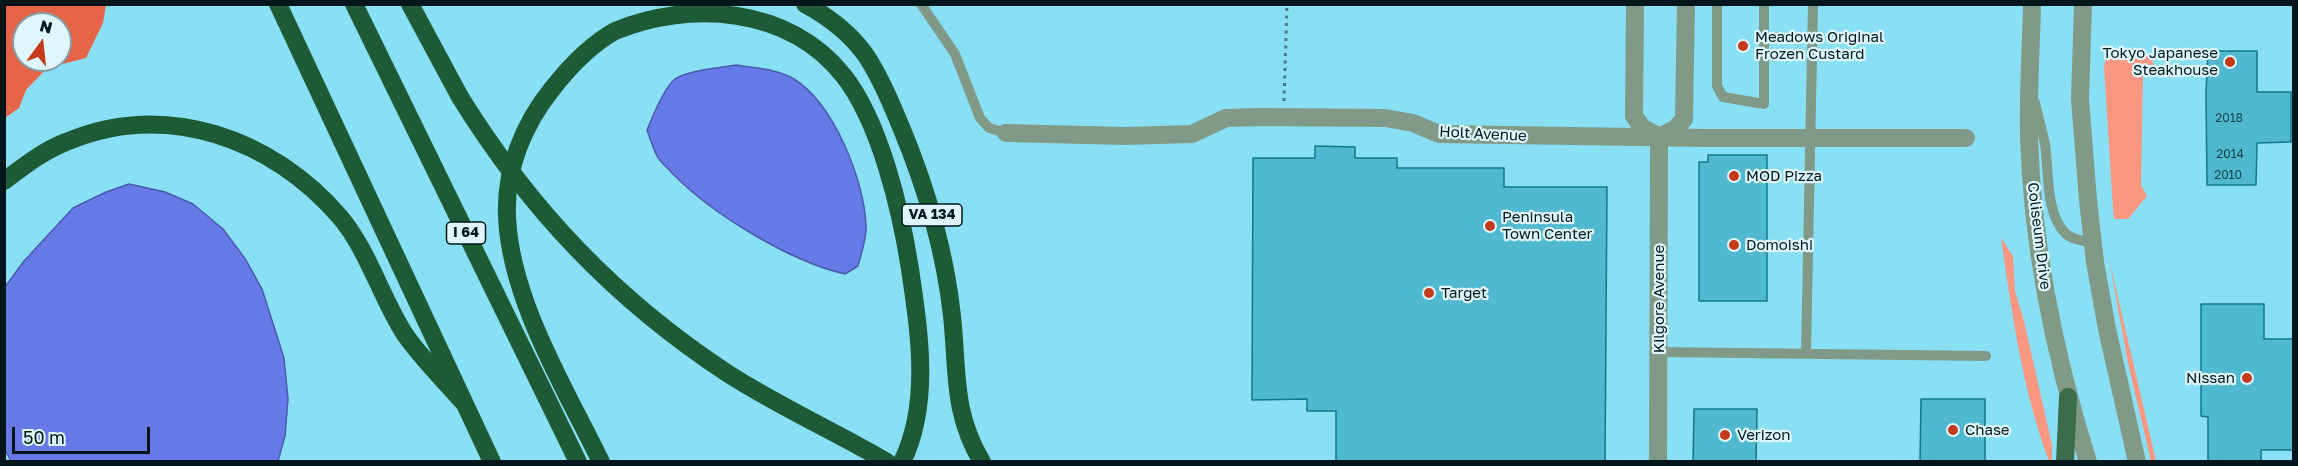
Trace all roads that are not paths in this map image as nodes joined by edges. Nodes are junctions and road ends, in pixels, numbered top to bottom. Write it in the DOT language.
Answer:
graph roads {
  1 [pos="278,4"];
  2 [pos="354,4"];
  3 [pos="410,4"];
  4 [pos="805,4"];
  5 [pos="921,4"];
  6 [pos="1635,4"];
  7 [pos="1686,4"];
  8 [pos="1717,4"];
  9 [pos="1764,4"];
  10 [pos="1814,4"];
  11 [pos="2032,4"];
  12 [pos="2083,4"];
  13 [pos="2028,79"];
  14 [pos="1006,133"];
  15 [pos="1812,137"];
  16 [pos="1659,138"];
  17 [pos="1966,138"];
  18 [pos="4,181"];
  19 [pos="2093,242"];
  20 [pos="1658,352"];
  21 [pos="1806,353"];
  22 [pos="1986,356"];
  23 [pos="2068,397"];
  24 [pos="463,402"];
  25 [pos="492,462"];
  26 [pos="578,462"];
  27 [pos="601,462"];
  28 [pos="887,462"];
  29 [pos="902,462"];
  30 [pos="982,462"];
  31 [pos="1658,462"];
  32 [pos="2065,462"];
  33 [pos="2088,462"];
  34 [pos="2137,462"];
  1 -- 24 [label="highway"];
  2 -- 26 [label="highway, I 64"];
  3 -- 28 [label="highway, bridge"];
  4 -- 30 [label="highway, VA 134"];
  5 -- 14 [label="lane"];
  6 -- 16 [label="street"];
  7 -- 16 [label="street"];
  8 -- 9 [label="lane"];
  10 -- 15 [label="lane"];
  11 -- 13 [label="street, Coliseum Drive"];
  12 -- 19 [label="street"];
  13 -- 19 [label="lane"];
  13 -- 23 [label="street, Coliseum Drive"];
  14 -- 16 [label="street, Holt Avenue"];
  15 -- 16 [label="street, Holt Avenue"];
  15 -- 17 [label="street, Holt Avenue"];
  15 -- 21 [label="lane"];
  16 -- 20 [label="street, Kilgore Avenue"];
  18 -- 24 [label="highway"];
  19 -- 34 [label="street"];
  20 -- 21 [label="lane"];
  20 -- 31 [label="street, Kilgore Avenue"];
  21 -- 22 [label="lane"];
  23 -- 32 [label="main road"];
  23 -- 33 [label="street, Coliseum Drive"];
  24 -- 25 [label="highway"];
  27 -- 29 [label="highway"];
}
